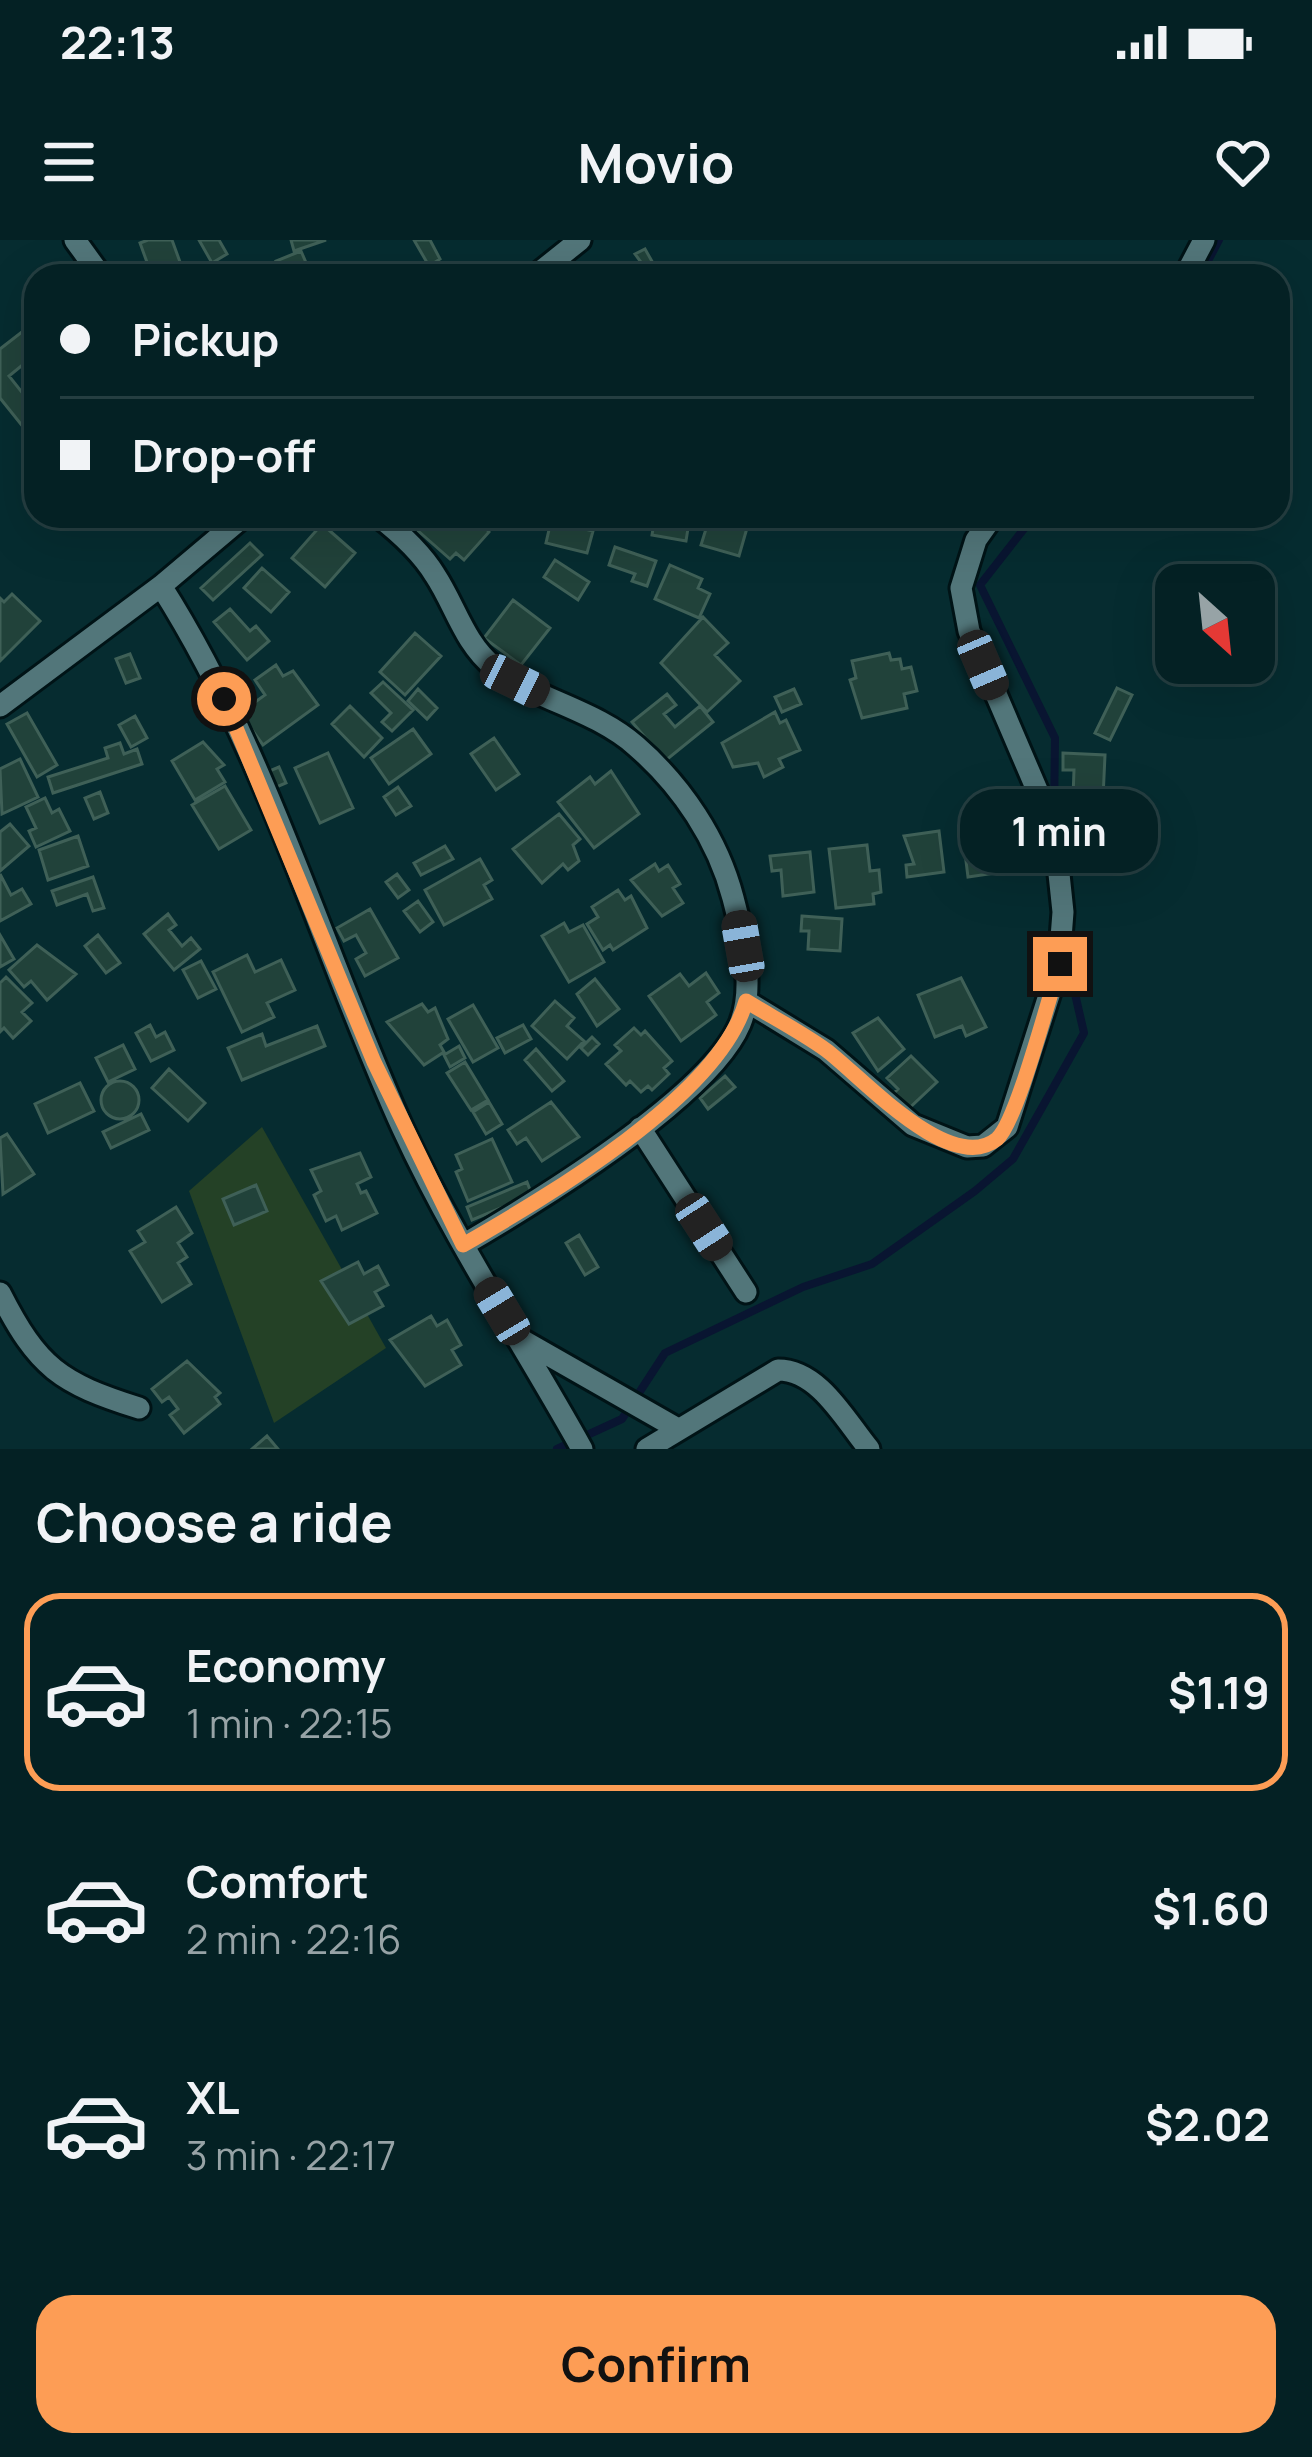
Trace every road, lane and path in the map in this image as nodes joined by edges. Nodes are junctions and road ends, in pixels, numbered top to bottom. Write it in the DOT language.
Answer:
graph roads {
  1 [pos="580,240"];
  2 [pos="551,264"];
  3 [pos="230,528"];
  4 [pos="391,528"];
  5 [pos="984,528"];
  6 [pos="161,586"];
  7 [pos="0,706"];
  8 [pos="746,1001"];
  9 [pos="640,1128"];
  10 [pos="463,1245"];
  11 [pos="0,1292"];
  12 [pos="746,1292"];
  13 [pos="518,1337"];
  14 [pos="139,1408"];
  15 [pos="678,1429"];
  16 [pos="582,1449"];
  17 [pos="647,1449"];
  18 [pos="869,1449"];
  1 -- 2 [label="street"];
  3 -- 6 [label="street"];
  4 -- 8 [label="street"];
  5 -- 8 [label="street"];
  6 -- 7 [label="street"];
  6 -- 10 [label="street"];
  8 -- 9 [label="street"];
  9 -- 10 [label="street"];
  9 -- 12 [label="street"];
  10 -- 13 [label="street"];
  11 -- 14 [label="street"];
  13 -- 15 [label="street"];
  13 -- 16 [label="street"];
  15 -- 17 [label="street"];
  15 -- 18 [label="street"];
}
